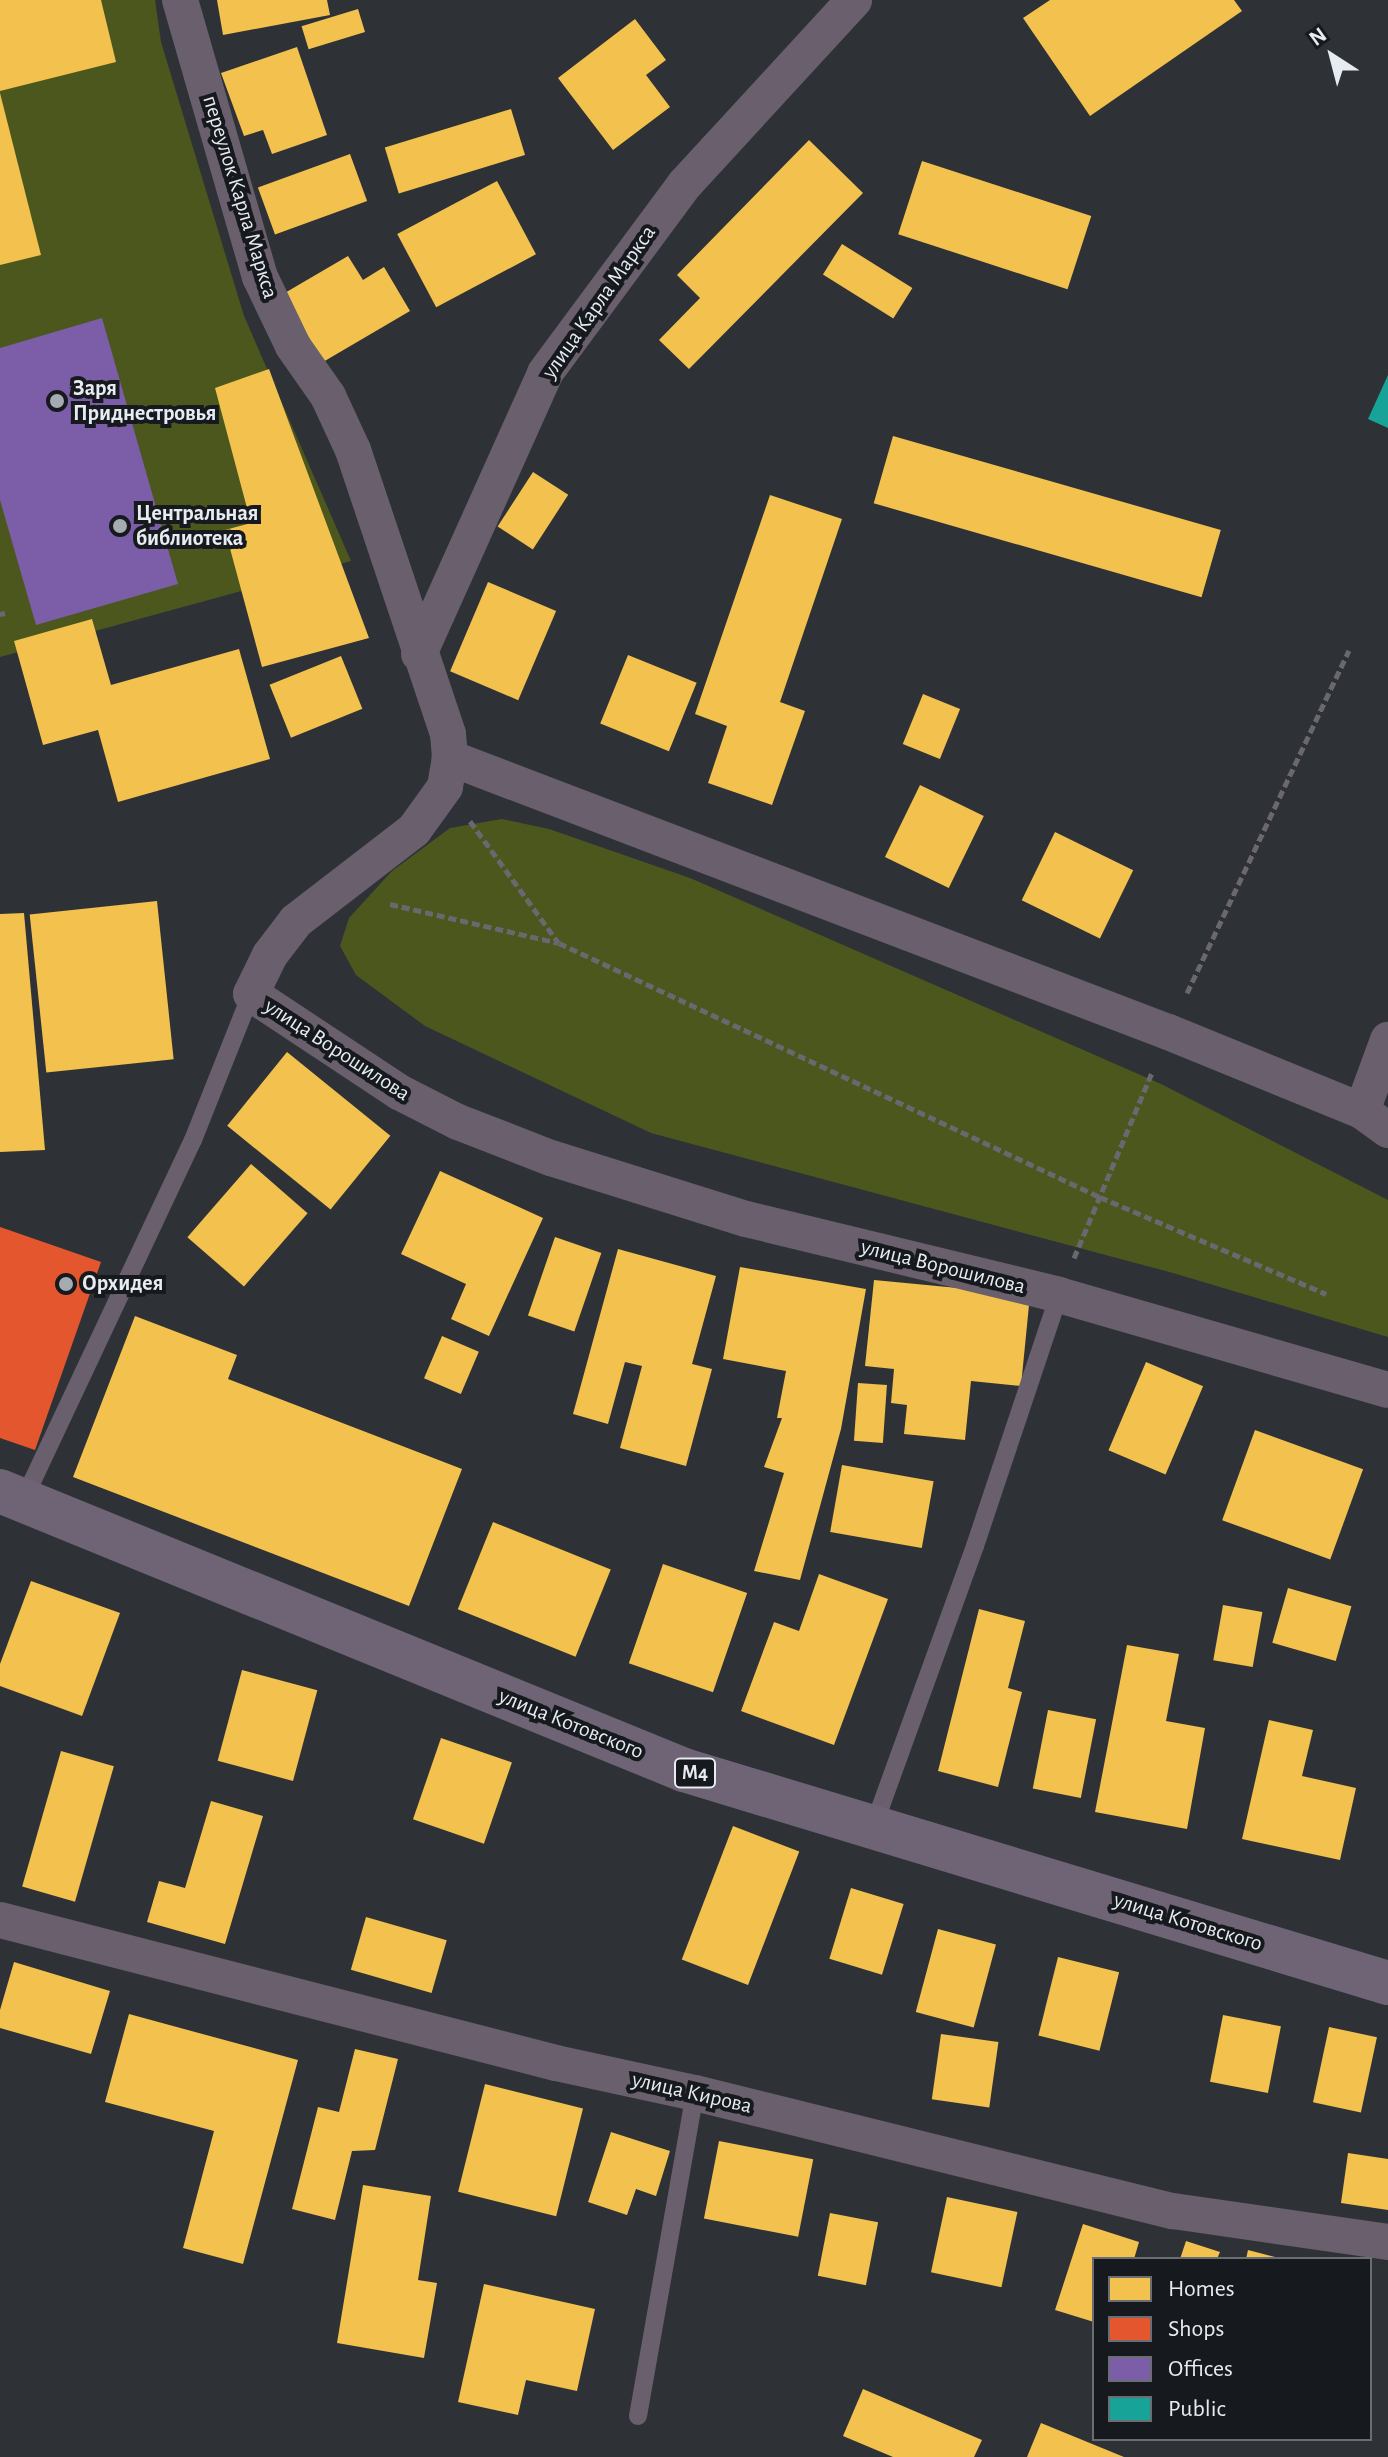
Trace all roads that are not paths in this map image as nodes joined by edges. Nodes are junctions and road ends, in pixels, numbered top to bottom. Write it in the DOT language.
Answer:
graph roads {
  1 [pos="180,0"];
  2 [pos="854,0"];
  3 [pos="419,654"];
  4 [pos="448,772"];
  5 [pos="251,994"];
  6 [pos="1388,1040"];
  7 [pos="1375,1121"];
  8 [pos="1059,1295"];
  9 [pos="1388,1390"];
  10 [pos="12,1496"];
  11 [pos="874,1825"];
  12 [pos="0,1920"];
  13 [pos="1388,1983"];
  14 [pos="695,2093"];
  15 [pos="1388,2242"];
  16 [pos="638,2416"];
  1 -- 3 [label="street, переулок Карла Маркса"];
  2 -- 3 [label="street, улица Карла Маркса"];
  3 -- 4 [label="street, переулок Карла Маркса"];
  4 -- 5 [label="street, улица Ворошилова"];
  4 -- 7 [label="street"];
  5 -- 8 [label="street, улица Ворошилова"];
  5 -- 10 [label="lane"];
  6 -- 7 [label="street"];
  8 -- 9 [label="street, улица Ворошилова"];
  8 -- 11 [label="lane"];
  10 -- 11 [label="highway, улица Котовского / M4"];
  11 -- 13 [label="highway, улица Котовского / M4"];
  12 -- 14 [label="street, улица Кирова"];
  14 -- 15 [label="street, улица Кирова"];
  14 -- 16 [label="lane"];
}
